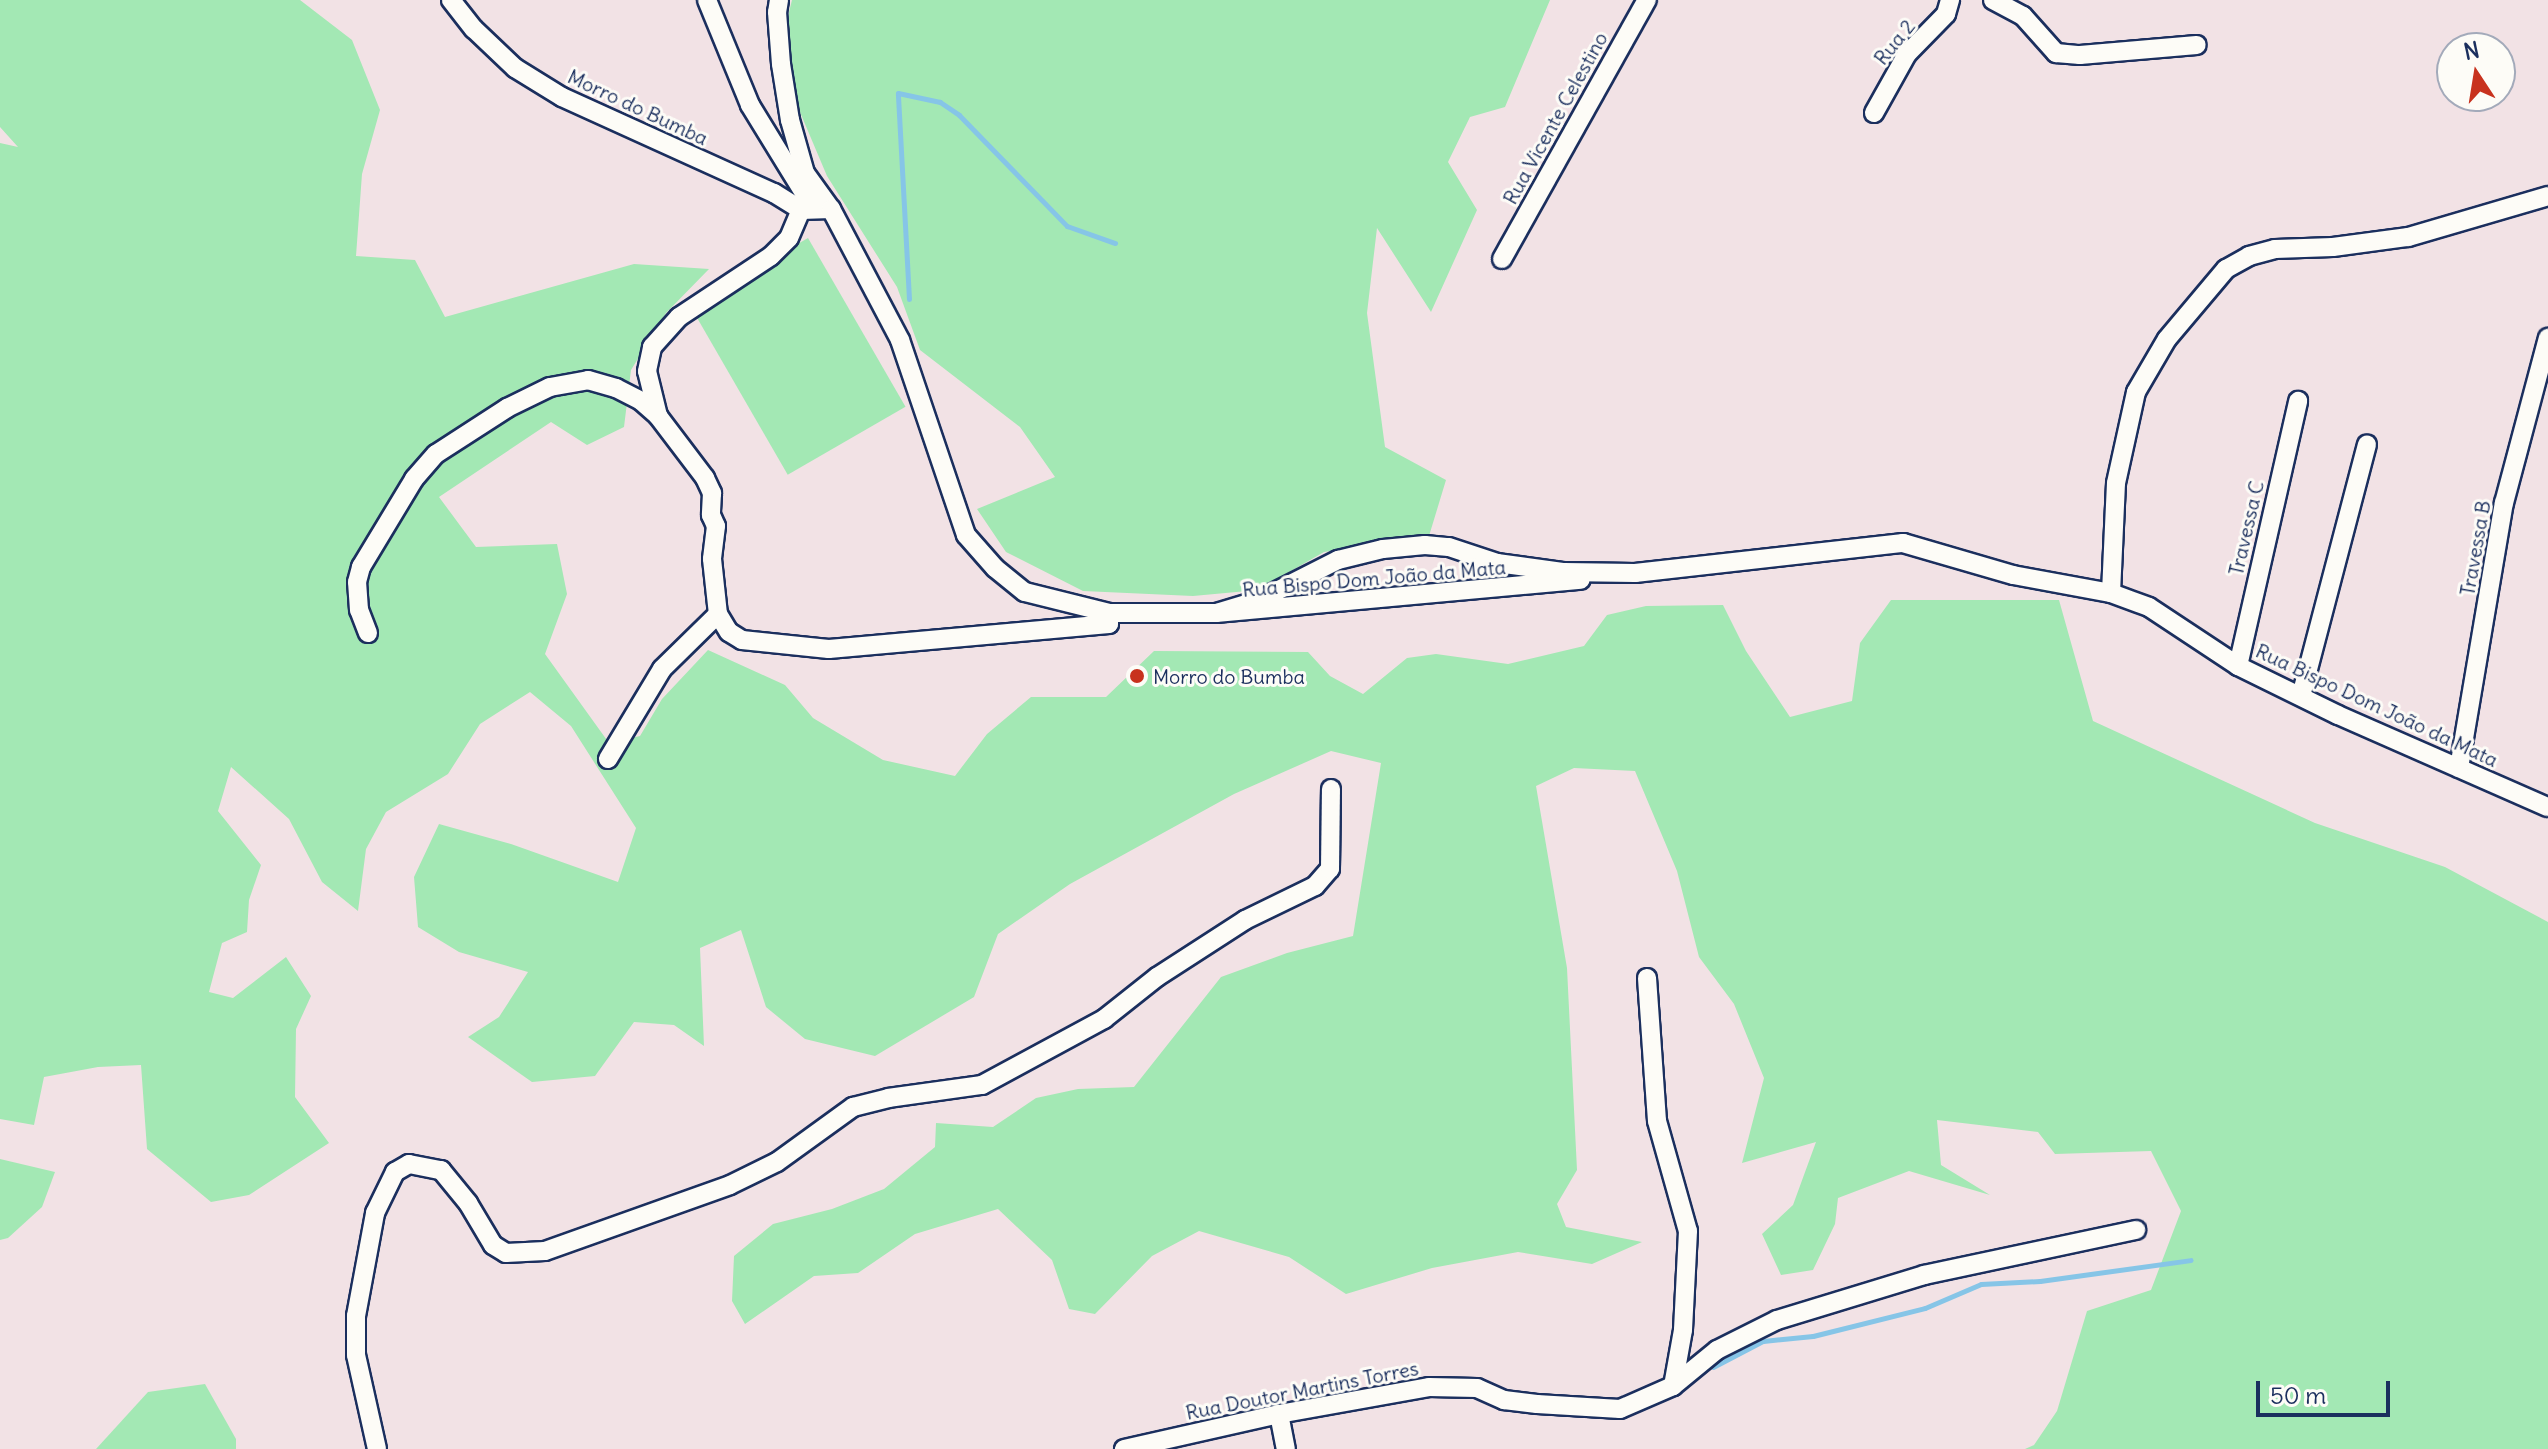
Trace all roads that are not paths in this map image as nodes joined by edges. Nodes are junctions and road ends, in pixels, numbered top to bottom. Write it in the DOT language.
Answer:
graph roads {
  1 [pos="451,0"];
  2 [pos="707,0"];
  3 [pos="779,0"];
  4 [pos="1647,0"];
  5 [pos="1950,0"];
  6 [pos="1993,0"];
  7 [pos="2197,45"];
  8 [pos="1874,113"];
  9 [pos="2548,196"];
  10 [pos="815,209"];
  11 [pos="1502,259"];
  12 [pos="2548,338"];
  13 [pos="2298,401"];
  14 [pos="658,416"];
  15 [pos="2367,445"];
  16 [pos="1635,573"];
  17 [pos="2111,593"];
  18 [pos="1109,613"];
  19 [pos="1216,613"];
  20 [pos="718,614"];
  21 [pos="368,633"];
  22 [pos="2238,666"];
  23 [pos="2301,696"];
  24 [pos="608,759"];
  25 [pos="2459,768"];
  26 [pos="1331,789"];
  27 [pos="2548,807"];
  28 [pos="1647,978"];
  29 [pos="2136,1230"];
  30 [pos="1673,1386"];
  31 [pos="1279,1414"];
  32 [pos="1146,1447"];
  33 [pos="377,1449"];
  34 [pos="1124,1449"];
  35 [pos="1286,1449"];
  1 -- 10 [label="street, Morro do Bumba"];
  2 -- 10 [label="street"];
  3 -- 10 [label="street"];
  4 -- 11 [label="street, Rua Vicente Celestino"];
  5 -- 8 [label="street, Rua 2"];
  6 -- 7 [label="street"];
  9 -- 17 [label="street"];
  10 -- 14 [label="street"];
  10 -- 18 [label="street"];
  12 -- 25 [label="street, Travessa B"];
  13 -- 22 [label="street, Travessa C"];
  14 -- 20 [label="street"];
  14 -- 21 [label="street"];
  15 -- 23 [label="street"];
  16 -- 17 [label="street, Rua Bispo Dom João da Mata"];
  16 -- 19 [label="street, Rua Bispo Dom João da Mata"];
  16 -- 19 [label="street, Rua Bispo Dom João da Mata"];
  17 -- 22 [label="street, Rua Bispo Dom João da Mata"];
  18 -- 19 [label="street"];
  18 -- 20 [label="street"];
  20 -- 24 [label="street"];
  22 -- 23 [label="street, Rua Bispo Dom João da Mata"];
  23 -- 25 [label="street, Rua Bispo Dom João da Mata"];
  25 -- 27 [label="street, Rua Bispo Dom João da Mata"];
  26 -- 33 [label="street"];
  28 -- 30 [label="street"];
  29 -- 30 [label="street, Rua Doutor Martins Torres"];
  30 -- 31 [label="street, Rua Doutor Martins Torres"];
  31 -- 32 [label="street, Rua Doutor Martins Torres"];
  31 -- 35 [label="street"];
  32 -- 34 [label="street, Rua Doutor Martins Torres"];
}
